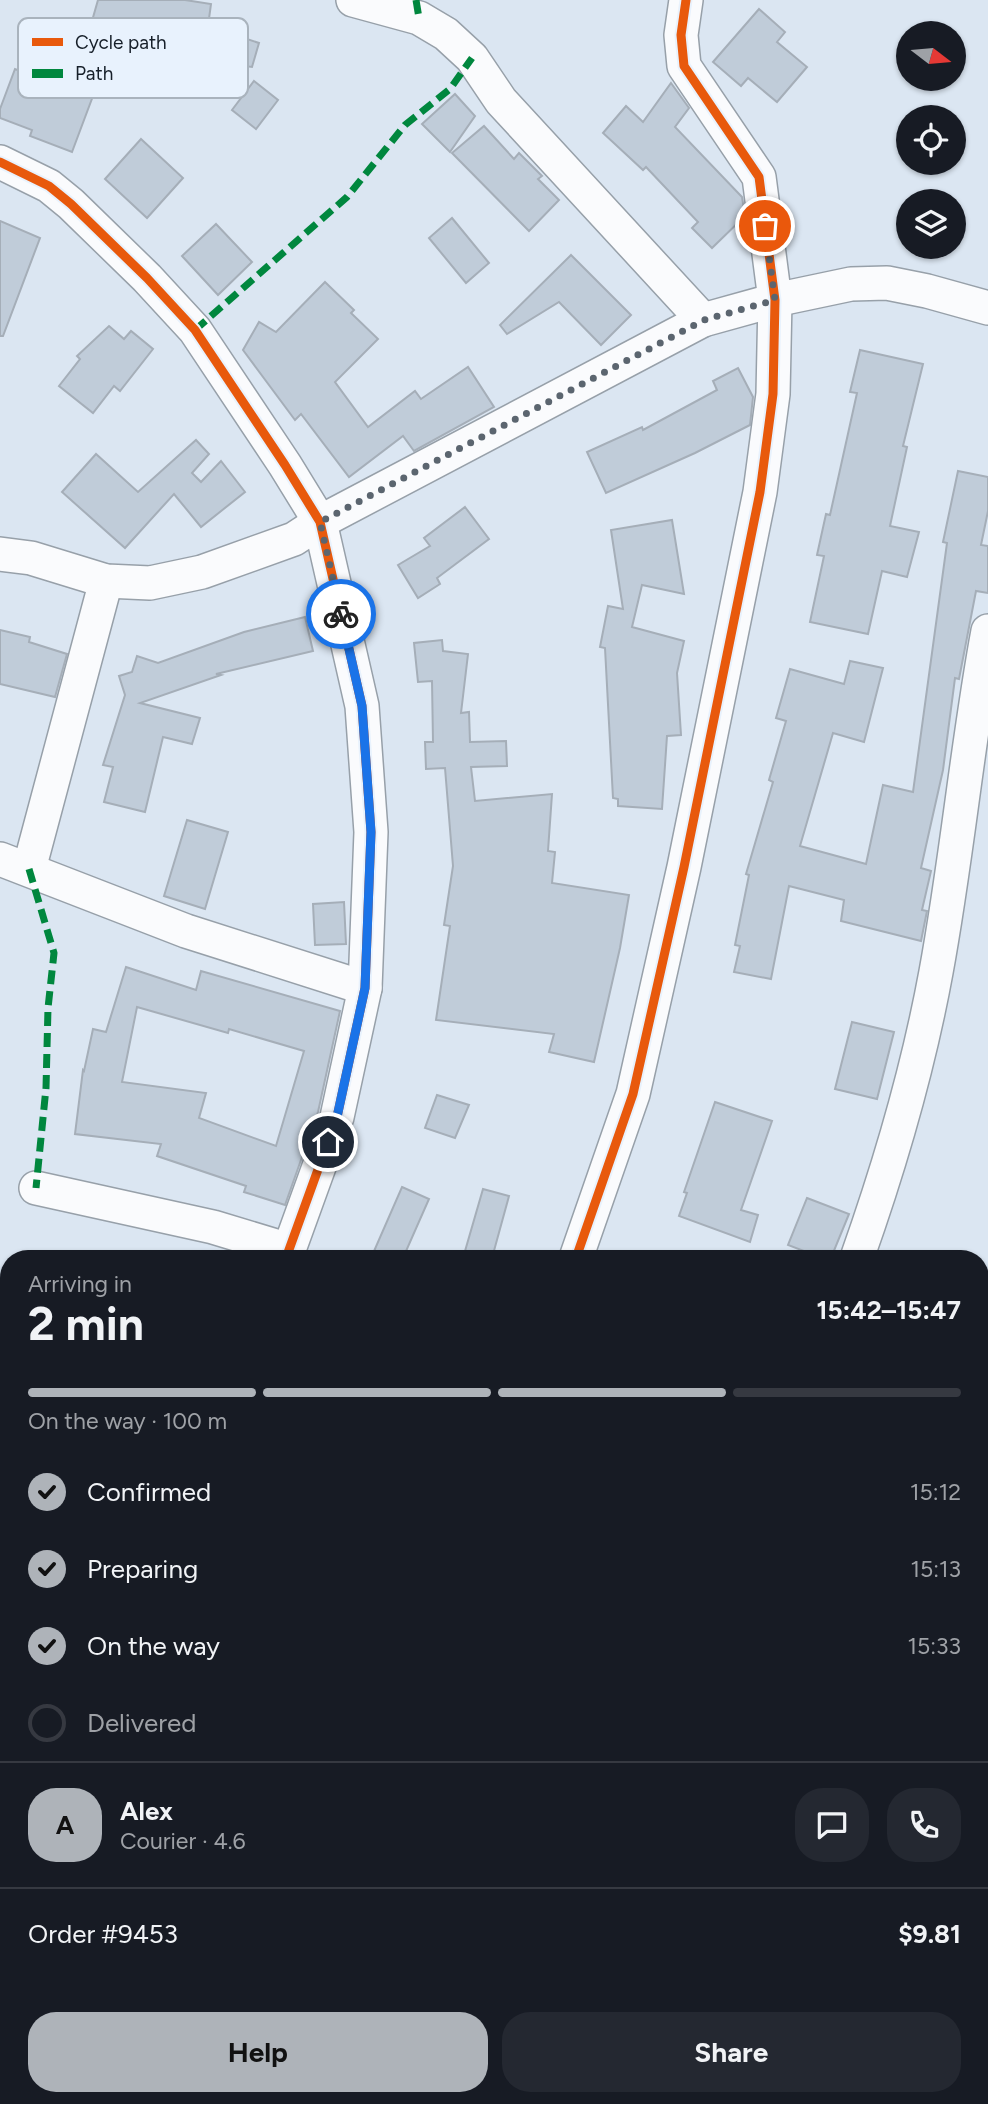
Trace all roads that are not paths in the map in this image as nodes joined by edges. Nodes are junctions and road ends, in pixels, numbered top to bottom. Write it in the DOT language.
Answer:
graph roads {
  1 [pos="353,0"];
  2 [pos="686,0"];
  3 [pos="0,162"];
  4 [pos="775,300"];
  5 [pos="988,308"];
  6 [pos="704,320"];
  7 [pos="320,522"];
  8 [pos="0,554"];
  9 [pos="106,581"];
  10 [pos="988,631"];
  11 [pos="15,864"];
  12 [pos="365,988"];
  13 [pos="36,1188"];
  14 [pos="277,1250"];
  15 [pos="289,1250"];
  16 [pos="579,1250"];
  17 [pos="860,1250"];
  1 -- 6 [label="street"];
  2 -- 4 [label="street"];
  3 -- 7 [label="street"];
  4 -- 5 [label="street"];
  4 -- 6 [label="street"];
  4 -- 16 [label="street"];
  6 -- 7 [label="street"];
  7 -- 9 [label="street"];
  7 -- 12 [label="street"];
  8 -- 9 [label="street"];
  9 -- 11 [label="street"];
  10 -- 17 [label="street"];
  11 -- 12 [label="street"];
  12 -- 15 [label="street"];
  13 -- 14 [label="street"];
}
